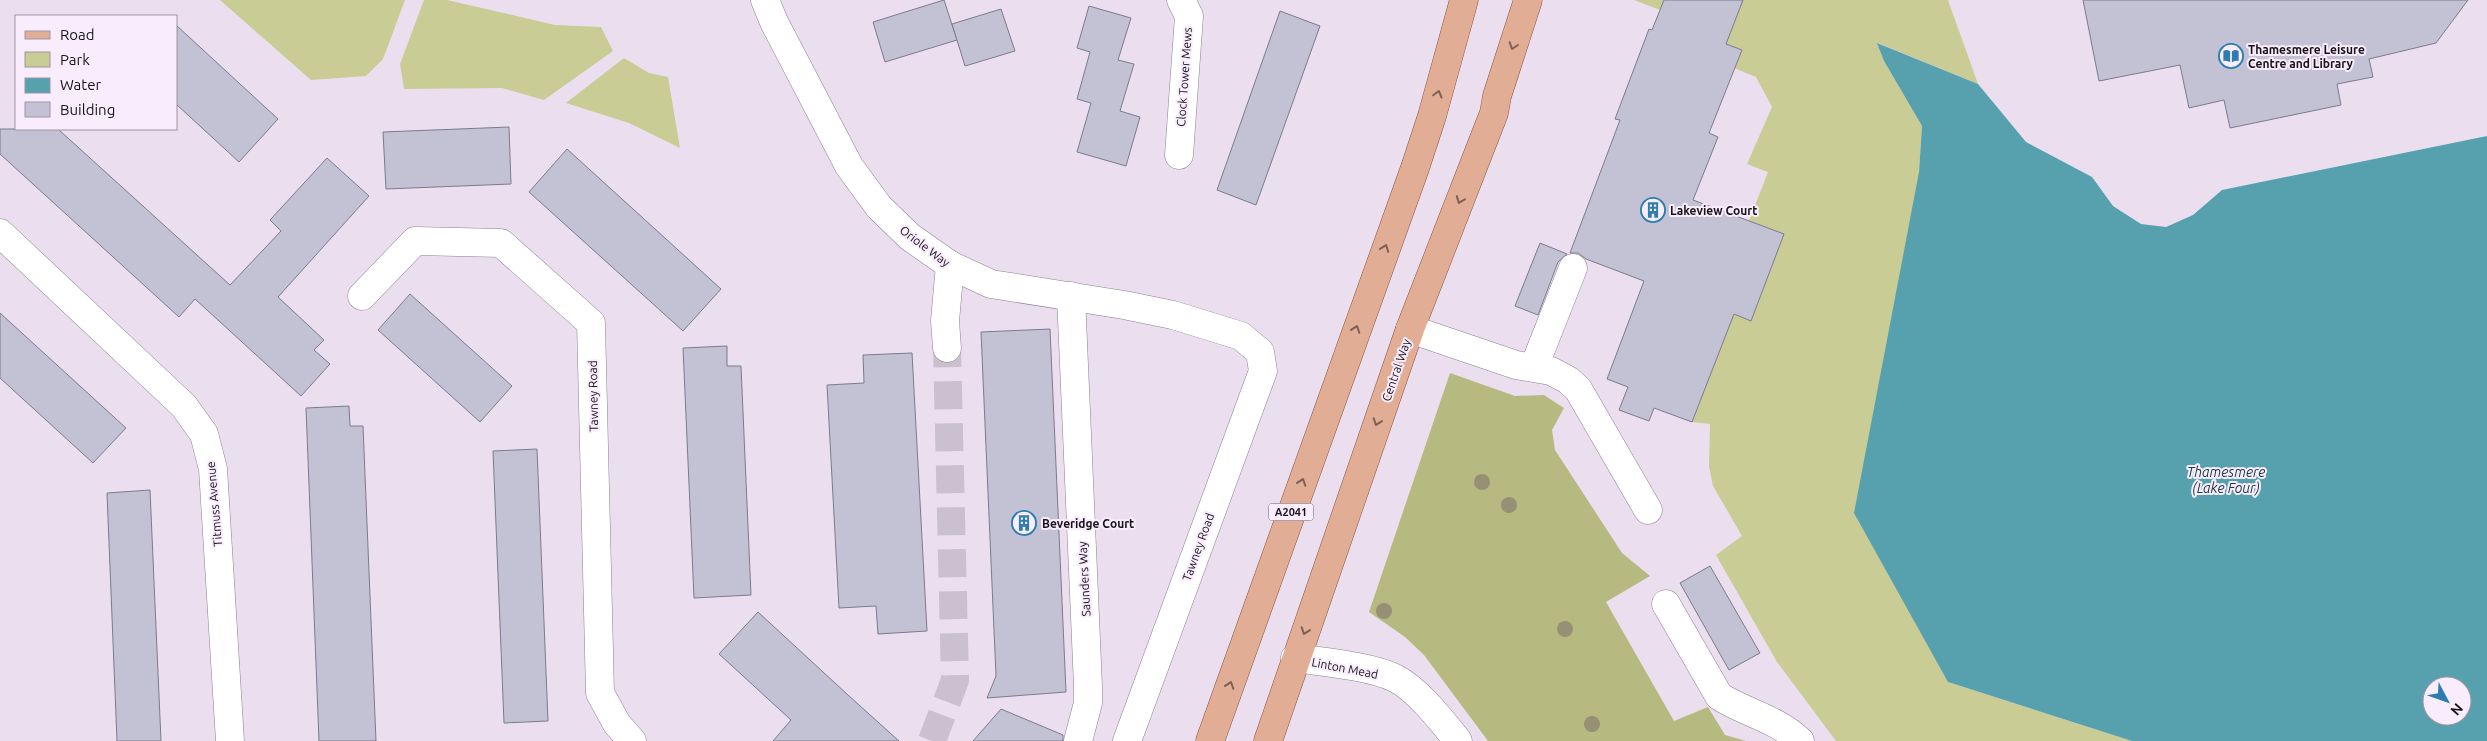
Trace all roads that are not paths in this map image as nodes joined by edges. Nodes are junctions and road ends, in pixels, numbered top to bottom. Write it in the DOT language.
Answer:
graph roads {
  1 [pos="765,0"];
  2 [pos="1181,0"];
  3 [pos="1464,0"];
  4 [pos="1528,0"];
  5 [pos="1179,155"];
  6 [pos="0,233"];
  7 [pos="950,265"];
  8 [pos="1574,268"];
  9 [pos="362,296"];
  10 [pos="1070,296"];
  11 [pos="1410,330"];
  12 [pos="947,348"];
  13 [pos="1260,352"];
  14 [pos="1534,367"];
  15 [pos="1648,510"];
  16 [pos="1666,604"];
  17 [pos="1296,658"];
  18 [pos="1446,737"];
  19 [pos="230,741"];
  20 [pos="632,741"];
  21 [pos="1078,741"];
  22 [pos="1127,741"];
  23 [pos="1210,741"];
  24 [pos="1268,741"];
  25 [pos="1800,741"];
  1 -- 7 [label="street, Oriole Way"];
  2 -- 5 [label="street, Clock Tower Mews"];
  23 -- 3 [label="main road, A2041, one-way"];
  4 -- 11 [label="main road, Central Way, one-way"];
  6 -- 19 [label="street, Titmuss Avenue"];
  7 -- 10 [label="street, Oriole Way"];
  7 -- 12 [label="street"];
  8 -- 14 [label="street"];
  9 -- 20 [label="street, Tawney Road"];
  10 -- 13 [label="street, Oriole Way"];
  10 -- 21 [label="street, Saunders Way"];
  11 -- 14 [label="street"];
  11 -- 17 [label="main road, Central Way, one-way"];
  13 -- 22 [label="street, Tawney Road"];
  14 -- 15 [label="street"];
  16 -- 25 [label="street"];
  17 -- 18 [label="street, Linton Mead"];
  17 -- 24 [label="main road, Central Way"];
}
